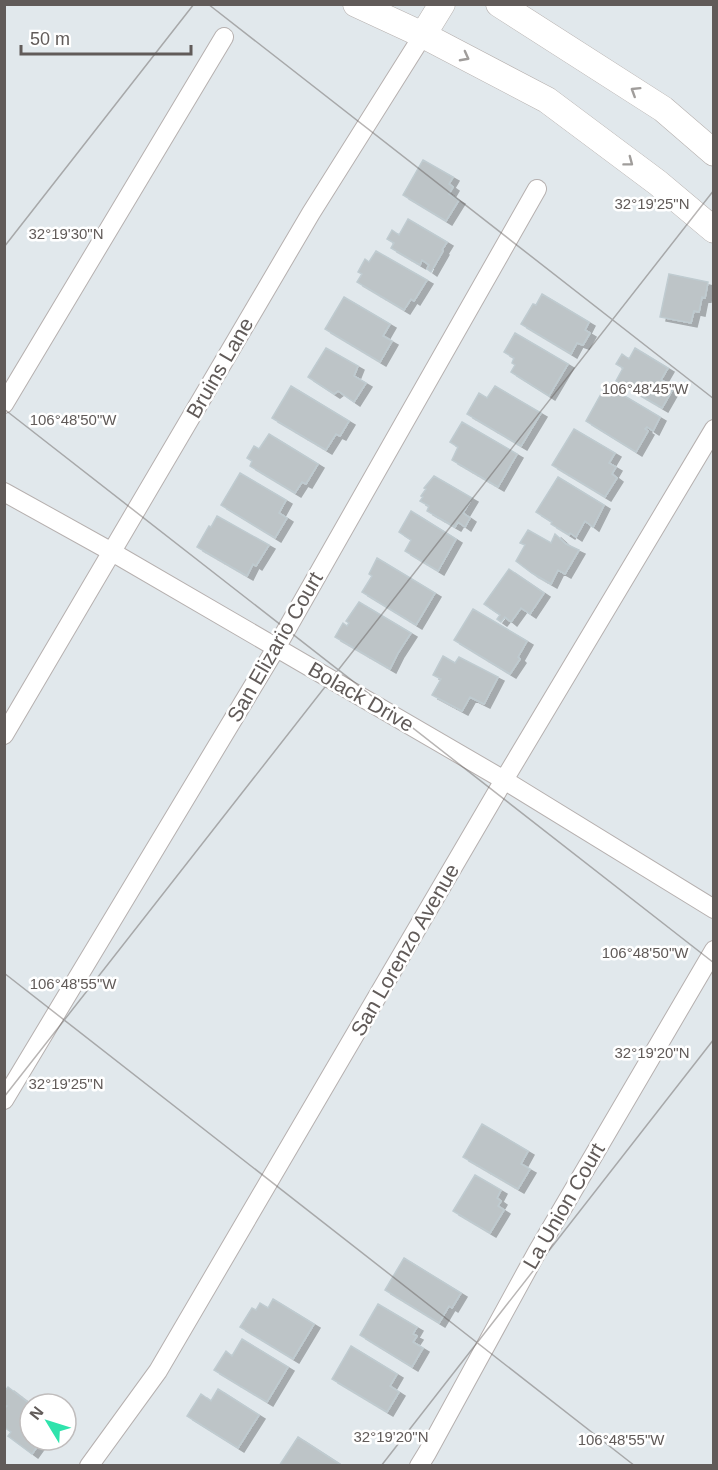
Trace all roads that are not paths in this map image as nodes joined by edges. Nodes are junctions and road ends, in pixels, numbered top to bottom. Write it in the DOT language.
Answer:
graph roads {
  1 [pos="356,4"];
  2 [pos="442,4"];
  3 [pos="499,4"];
  4 [pos="423,34"];
  5 [pos="224,37"];
  6 [pos="714,153"];
  7 [pos="537,189"];
  8 [pos="714,230"];
  9 [pos="4,404"];
  10 [pos="714,429"];
  11 [pos="4,492"];
  12 [pos="112,552"];
  13 [pos="276,648"];
  14 [pos="4,735"];
  15 [pos="504,780"];
  16 [pos="714,909"];
  17 [pos="714,950"];
  18 [pos="4,1100"];
  19 [pos="89,1466"];
  20 [pos="419,1466"];
  1 -- 4 [label="street"];
  2 -- 4 [label="street, Bruins Lane"];
  6 -- 3 [label="street, one-way"];
  4 -- 8 [label="street, one-way"];
  4 -- 12 [label="street, Bruins Lane"];
  5 -- 9 [label="street"];
  7 -- 13 [label="street, San Elizario Court"];
  10 -- 15 [label="street, San Lorenzo Avenue"];
  11 -- 12 [label="street, Bolack Drive"];
  12 -- 13 [label="street, Bolack Drive"];
  12 -- 14 [label="street, Bruins Lane"];
  13 -- 15 [label="street, Bolack Drive"];
  13 -- 18 [label="street, San Elizario Court"];
  15 -- 16 [label="street, Bolack Drive"];
  15 -- 19 [label="street, San Lorenzo Avenue"];
  17 -- 20 [label="street, La Union Court"];
}
